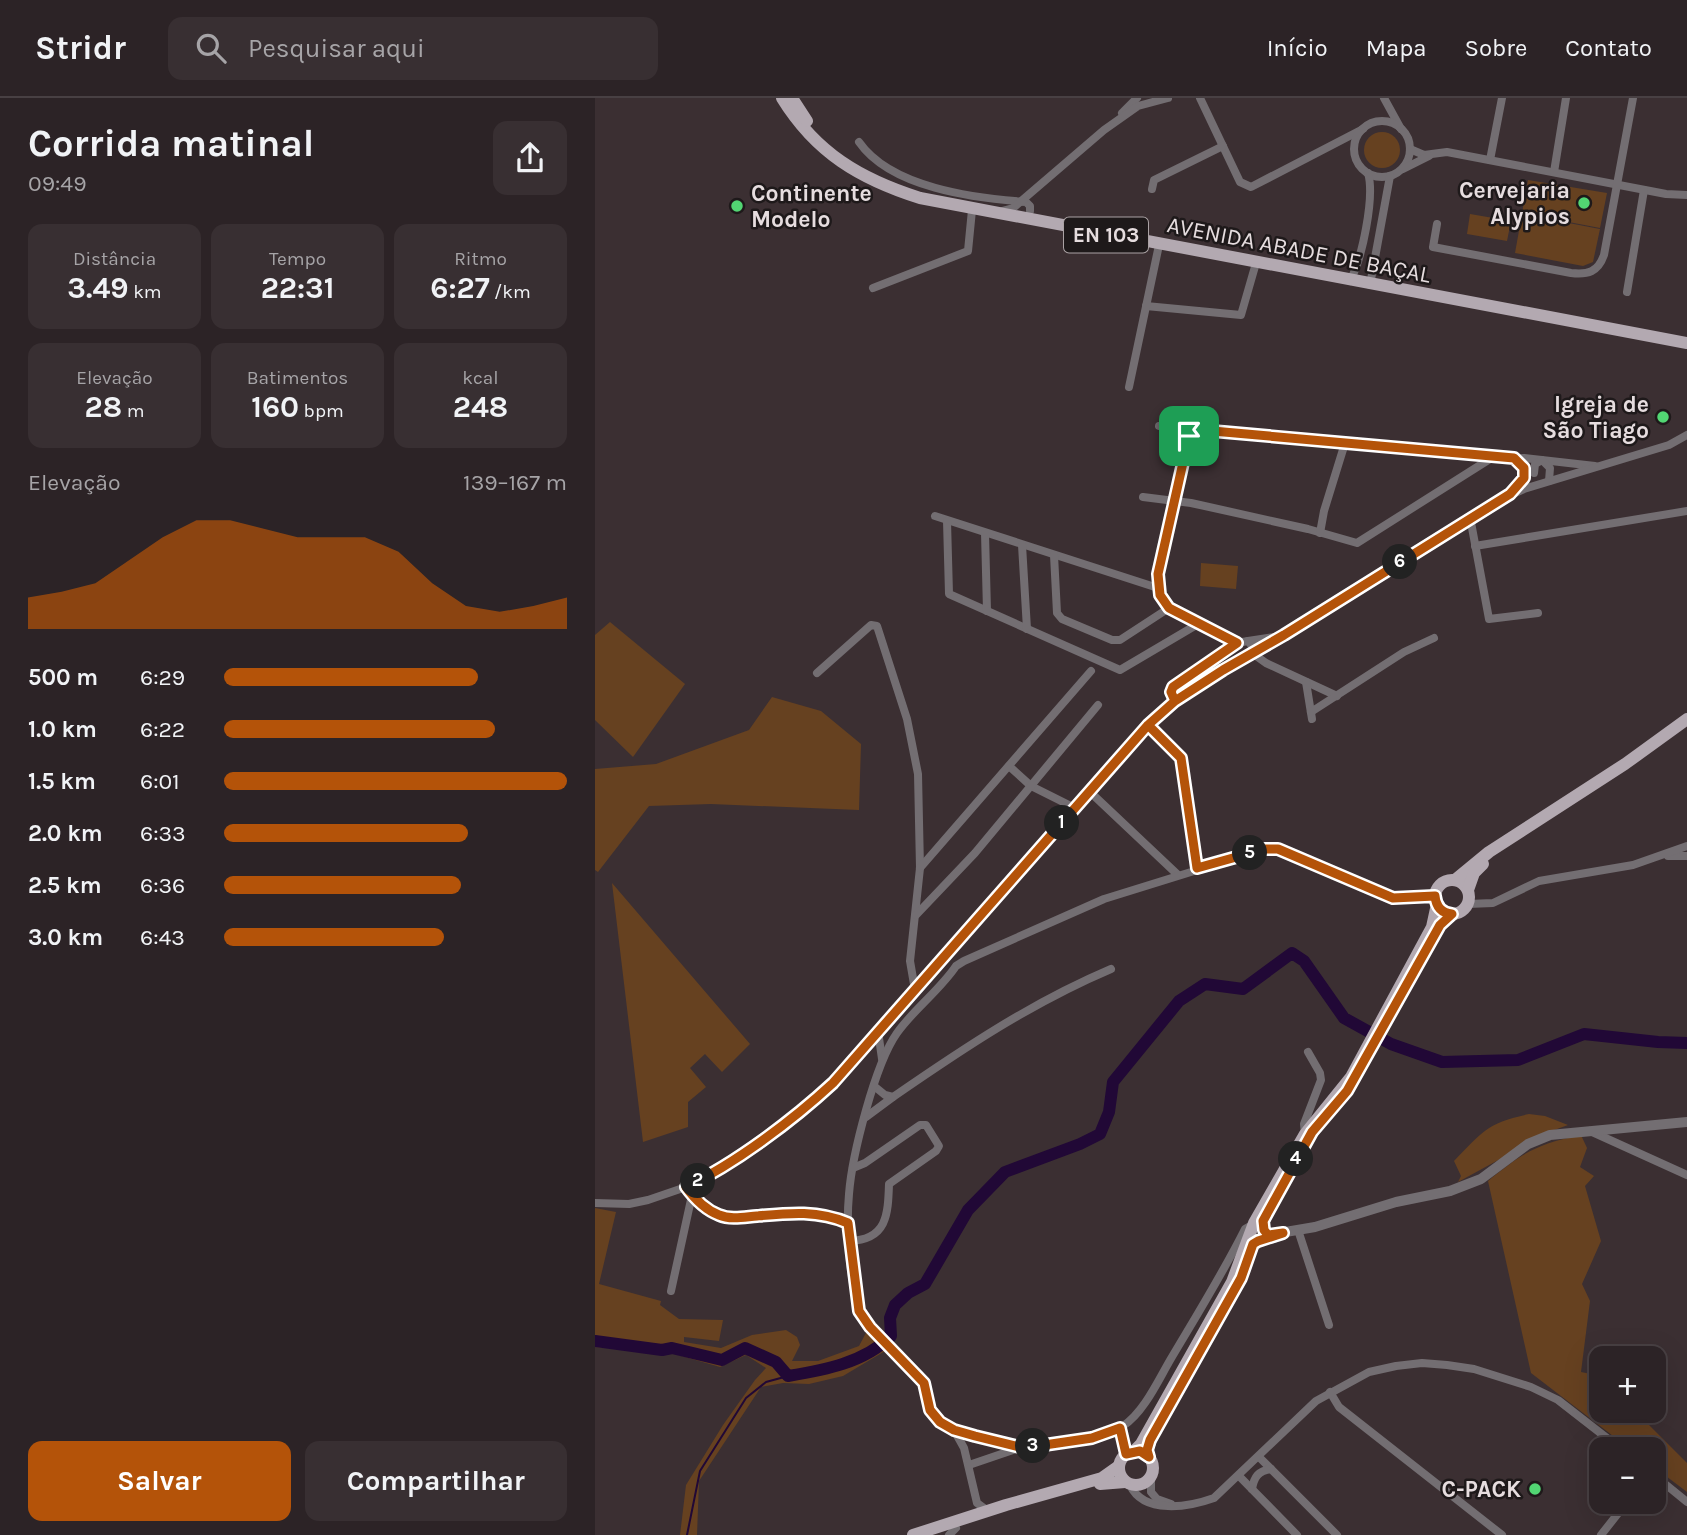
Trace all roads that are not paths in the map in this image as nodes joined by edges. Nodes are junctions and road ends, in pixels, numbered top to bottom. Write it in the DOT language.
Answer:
graph roads {
  1 [pos="782,98"];
  2 [pos="792,98"];
  3 [pos="1137,98"];
  4 [pos="1168,98"];
  5 [pos="1200,98"];
  6 [pos="1502,98"];
  7 [pos="1566,98"];
  8 [pos="1633,98"];
  9 [pos="1385,99"];
  10 [pos="1384,122"];
  11 [pos="1111,125"];
  12 [pos="1363,129"];
  13 [pos="1401,130"];
  14 [pos="859,142"];
  15 [pos="1223,146"];
  16 [pos="1354,148"];
  17 [pos="1410,149"];
  18 [pos="1321,153"];
  19 [pos="1432,154"];
  20 [pos="1490,160"];
  21 [pos="1401,170"];
  22 [pos="1554,172"];
  23 [pos="1368,173"];
  24 [pos="1390,176"];
  25 [pos="865,177"];
  26 [pos="1617,185"];
  27 [pos="1038,188"];
  28 [pos="1152,189"];
  29 [pos="1644,190"];
  30 [pos="1687,195"];
  31 [pos="1033,201"];
  32 [pos="1019,202"];
  33 [pos="972,210"];
  34 [pos="990,213"];
  35 [pos="1025,215"];
  36 [pos="1437,224"];
  37 [pos="1053,225"];
  38 [pos="1159,245"];
  39 [pos="1256,263"];
  40 [pos="1350,281"];
  41 [pos="1370,285"];
  42 [pos="873,288"];
  43 [pos="1627,292"];
  44 [pos="1146,306"];
  45 [pos="1687,343"];
  46 [pos="1129,387"];
  47 [pos="1159,426"];
  48 [pos="1190,429"];
  49 [pos="1687,435"];
  50 [pos="1345,443"];
  51 [pos="1493,457"];
  52 [pos="1542,460"];
  53 [pos="1517,461"];
  54 [pos="1601,467"];
  55 [pos="1534,472"];
  56 [pos="1546,482"];
  57 [pos="1510,494"];
  58 [pos="1143,497"];
  59 [pos="1175,500"];
  60 [pos="1687,511"];
  61 [pos="936,516"];
  62 [pos="1470,517"];
  63 [pos="947,521"];
  64 [pos="985,533"];
  65 [pos="1320,533"];
  66 [pos="1023,545"];
  67 [pos="1475,546"];
  68 [pos="1054,555"];
  69 [pos="1158,588"];
  70 [pos="1169,608"];
  71 [pos="987,611"];
  72 [pos="1538,613"];
  73 [pos="1198,624"];
  74 [pos="1027,628"];
  75 [pos="1284,635"];
  76 [pos="1434,638"];
  77 [pos="1248,640"];
  78 [pos="1237,645"];
  79 [pos="1252,653"];
  80 [pos="1239,660"];
  81 [pos="1091,671"];
  82 [pos="817,673"];
  83 [pos="1306,681"];
  84 [pos="1337,696"];
  85 [pos="1175,701"];
  86 [pos="1098,705"];
  87 [pos="1687,719"];
  88 [pos="1148,725"];
  89 [pos="1687,725"];
  90 [pos="1009,766"];
  91 [pos="1031,786"];
  92 [pos="1089,791"];
  93 [pos="1075,808"];
  94 [pos="1687,846"];
  95 [pos="1662,855"];
  96 [pos="1687,856"];
  97 [pos="920,868"];
  98 [pos="1197,868"];
  99 [pos="1178,875"];
  100 [pos="1455,880"];
  101 [pos="1468,890"];
  102 [pos="1436,900"];
  103 [pos="1468,904"];
  104 [pos="1452,914"];
  105 [pos="916,915"];
  106 [pos="944,958"];
  107 [pos="956,966"];
  108 [pos="1111,969"];
  109 [pos="934,970"];
  110 [pos="944,979"];
  111 [pos="915,990"];
  112 [pos="1396,1000"];
  113 [pos="887,1021"];
  114 [pos="879,1031"];
  115 [pos="897,1032"];
  116 [pos="1308,1052"];
  117 [pos="882,1059"];
  118 [pos="1359,1066"];
  119 [pos="874,1086"];
  120 [pos="893,1097"];
  121 [pos="866,1117"];
  122 [pos="1687,1122"];
  123 [pos="1587,1130"];
  124 [pos="1305,1134"];
  125 [pos="853,1168"];
  126 [pos="1687,1175"];
  127 [pos="686,1187"];
  128 [pos="692,1195"];
  129 [pos="595,1203"];
  130 [pos="848,1223"];
  131 [pos="1258,1223"];
  132 [pos="1298,1230"];
  133 [pos="1283,1233"];
  134 [pos="849,1241"];
  135 [pos="1253,1244"];
  136 [pos="671,1291"];
  137 [pos="1329,1325"];
  138 [pos="1330,1392"];
  139 [pos="1120,1428"];
  140 [pos="954,1430"];
  141 [pos="1605,1437"];
  142 [pos="1024,1448"];
  143 [pos="1130,1453"];
  144 [pos="1149,1457"];
  145 [pos="1259,1457"];
  146 [pos="969,1465"];
  147 [pos="1119,1466"];
  148 [pos="1271,1469"];
  149 [pos="1239,1476"];
  150 [pos="1151,1478"];
  151 [pos="1128,1483"];
  152 [pos="1666,1485"];
  153 [pos="1252,1489"];
  154 [pos="976,1498"];
  155 [pos="1687,1502"];
  156 [pos="1006,1505"];
  157 [pos="1174,1505"];
  158 [pos="988,1511"];
  159 [pos="1618,1514"];
  160 [pos="966,1517"];
  161 [pos="943,1533"];
  162 [pos="913,1535"];
  163 [pos="1297,1535"];
  164 [pos="1337,1535"];
  165 [pos="1502,1535"];
  166 [pos="1601,1535"];
  1 -- 25 [label="main road, AVENIDA ABADE DE BAÇAL / EN 103"];
  2 -- 25 [label="main road, AVENIDA ABADE DE BAÇAL / EN 103"];
  3 -- 11 [label="street"];
  4 -- 11 [label="street"];
  5 -- 15 [label="street"];
  6 -- 20 [label="street"];
  7 -- 22 [label="street"];
  8 -- 26 [label="street"];
  9 -- 10 [label="street"];
  9 -- 13 [label="street"];
  10 -- 12 [label="street"];
  10 -- 13 [label="street"];
  11 -- 27 [label="street"];
  12 -- 16 [label="street"];
  12 -- 18 [label="street"];
  13 -- 17 [label="street"];
  14 -- 32 [label="street"];
  15 -- 18 [label="street"];
  15 -- 28 [label="street"];
  16 -- 18 [label="street"];
  16 -- 23 [label="street"];
  17 -- 19 [label="street"];
  17 -- 21 [label="street"];
  19 -- 20 [label="street"];
  19 -- 21 [label="street"];
  20 -- 22 [label="street"];
  21 -- 24 [label="street"];
  22 -- 26 [label="street"];
  23 -- 24 [label="street"];
  23 -- 40 [label="street"];
  24 -- 41 [label="street"];
  25 -- 33 [label="main road, AVENIDA ABADE DE BAÇAL / EN 103"];
  26 -- 29 [label="street"];
  26 -- 36 [label="street"];
  27 -- 31 [label="street"];
  27 -- 32 [label="street"];
  29 -- 30 [label="street"];
  29 -- 43 [label="street"];
  31 -- 35 [label="street"];
  31 -- 37 [label="street"];
  32 -- 34 [label="street"];
  32 -- 35 [label="street"];
  32 -- 35 [label="street"];
  33 -- 34 [label="main road, AVENIDA ABADE DE BAÇAL / EN 103"];
  33 -- 42 [label="street"];
  34 -- 35 [label="main road, AVENIDA ABADE DE BAÇAL / EN 103"];
  35 -- 37 [label="main road, AVENIDA ABADE DE BAÇAL / EN 103"];
  37 -- 38 [label="main road, AVENIDA ABADE DE BAÇAL / EN 103"];
  38 -- 39 [label="main road, AVENIDA ABADE DE BAÇAL / EN 103"];
  38 -- 44 [label="street"];
  39 -- 40 [label="main road, AVENIDA ABADE DE BAÇAL / EN 103"];
  39 -- 44 [label="street"];
  40 -- 41 [label="main road, AVENIDA ABADE DE BAÇAL / EN 103"];
  41 -- 45 [label="main road, AVENIDA ABADE DE BAÇAL / EN 103"];
  44 -- 46 [label="street"];
  47 -- 48 [label="street"];
  48 -- 50 [label="street"];
  48 -- 59 [label="street"];
  49 -- 54 [label="street"];
  50 -- 51 [label="street"];
  50 -- 65 [label="street"];
  51 -- 53 [label="street"];
  51 -- 65 [label="street"];
  52 -- 53 [label="street"];
  52 -- 54 [label="street"];
  52 -- 55 [label="street"];
  52 -- 56 [label="street"];
  53 -- 55 [label="street"];
  53 -- 57 [label="street"];
  54 -- 56 [label="street"];
  55 -- 56 [label="street"];
  56 -- 57 [label="street"];
  57 -- 62 [label="street"];
  58 -- 59 [label="street"];
  59 -- 65 [label="street"];
  59 -- 69 [label="street"];
  60 -- 67 [label="street"];
  61 -- 63 [label="street"];
  62 -- 67 [label="street"];
  62 -- 75 [label="street"];
  63 -- 64 [label="street"];
  63 -- 71 [label="street"];
  64 -- 66 [label="street"];
  64 -- 71 [label="street"];
  66 -- 68 [label="street"];
  66 -- 74 [label="street"];
  67 -- 72 [label="street"];
  68 -- 69 [label="street"];
  68 -- 70 [label="street"];
  69 -- 70 [label="street"];
  70 -- 73 [label="street"];
  71 -- 74 [label="street"];
  73 -- 74 [label="street"];
  73 -- 78 [label="street"];
  75 -- 77 [label="street"];
  75 -- 79 [label="street"];
  76 -- 84 [label="street"];
  77 -- 78 [label="street"];
  77 -- 79 [label="street"];
  78 -- 79 [label="street"];
  78 -- 80 [label="street"];
  78 -- 85 [label="street"];
  79 -- 80 [label="street"];
  79 -- 83 [label="street"];
  80 -- 85 [label="street"];
  81 -- 90 [label="street"];
  82 -- 97 [label="street"];
  83 -- 84 [label="street"];
  83 -- 84 [label="street"];
  85 -- 88 [label="street"];
  86 -- 91 [label="street"];
  87 -- 100 [label="main road"];
  88 -- 92 [label="street"];
  88 -- 98 [label="street"];
  89 -- 101 [label="main road"];
  90 -- 91 [label="street"];
  90 -- 97 [label="street"];
  91 -- 93 [label="street"];
  91 -- 105 [label="street"];
  92 -- 93 [label="street"];
  92 -- 99 [label="street"];
  93 -- 106 [label="street"];
  94 -- 95 [label="street"];
  95 -- 96 [label="street"];
  95 -- 103 [label="street"];
  97 -- 105 [label="street"];
  98 -- 99 [label="street"];
  98 -- 102 [label="street"];
  99 -- 107 [label="street"];
  100 -- 101 [label="main road"];
  100 -- 102 [label="main road"];
  101 -- 103 [label="main road"];
  102 -- 104 [label="main road"];
  102 -- 112 [label="main road"];
  103 -- 104 [label="main road"];
  104 -- 112 [label="main road"];
  105 -- 111 [label="street"];
  106 -- 107 [label="street"];
  106 -- 109 [label="street"];
  107 -- 110 [label="street"];
  108 -- 120 [label="street"];
  109 -- 110 [label="street"];
  109 -- 111 [label="street"];
  110 -- 115 [label="street"];
  111 -- 113 [label="street"];
  112 -- 118 [label="main road"];
  113 -- 114 [label="street"];
  113 -- 115 [label="street"];
  114 -- 117 [label="street"];
  114 -- 127 [label="street"];
  115 -- 117 [label="street"];
  116 -- 124 [label="street"];
  117 -- 119 [label="street"];
  118 -- 124 [label="main road"];
  118 -- 131 [label="main road"];
  119 -- 120 [label="street"];
  119 -- 121 [label="street"];
  120 -- 121 [label="street"];
  121 -- 125 [label="street"];
  122 -- 123 [label="street"];
  123 -- 126 [label="street"];
  123 -- 132 [label="street"];
  124 -- 131 [label="main road"];
  125 -- 130 [label="street"];
  125 -- 134 [label="street"];
  127 -- 128 [label="street"];
  127 -- 129 [label="street"];
  128 -- 130 [label="street"];
  128 -- 136 [label="street"];
  130 -- 134 [label="street"];
  131 -- 133 [label="street"];
  131 -- 135 [label="main road"];
  131 -- 139 [label="street"];
  131 -- 143 [label="main road"];
  132 -- 133 [label="street"];
  132 -- 137 [label="street"];
  133 -- 135 [label="street"];
  134 -- 140 [label="street"];
  135 -- 144 [label="main road"];
  138 -- 141 [label="street"];
  138 -- 145 [label="street"];
  138 -- 165 [label="street"];
  139 -- 142 [label="street"];
  139 -- 143 [label="street"];
  140 -- 142 [label="street"];
  140 -- 146 [label="street"];
  142 -- 146 [label="street"];
  143 -- 144 [label="main road"];
  143 -- 147 [label="main road"];
  144 -- 150 [label="main road"];
  145 -- 148 [label="street"];
  145 -- 149 [label="street"];
  146 -- 154 [label="street"];
  147 -- 151 [label="main road"];
  147 -- 156 [label="main road"];
  148 -- 153 [label="street"];
  148 -- 164 [label="street"];
  149 -- 153 [label="street"];
  149 -- 157 [label="street"];
  150 -- 151 [label="main road"];
  150 -- 157 [label="street"];
  151 -- 157 [label="street"];
  151 -- 161 [label="main road"];
  152 -- 155 [label="street"];
  153 -- 163 [label="street"];
  154 -- 158 [label="street"];
  154 -- 160 [label="street"];
  156 -- 158 [label="main road"];
  156 -- 161 [label="main road"];
  158 -- 160 [label="main road"];
  159 -- 166 [label="street"];
  160 -- 162 [label="main road"];
}
